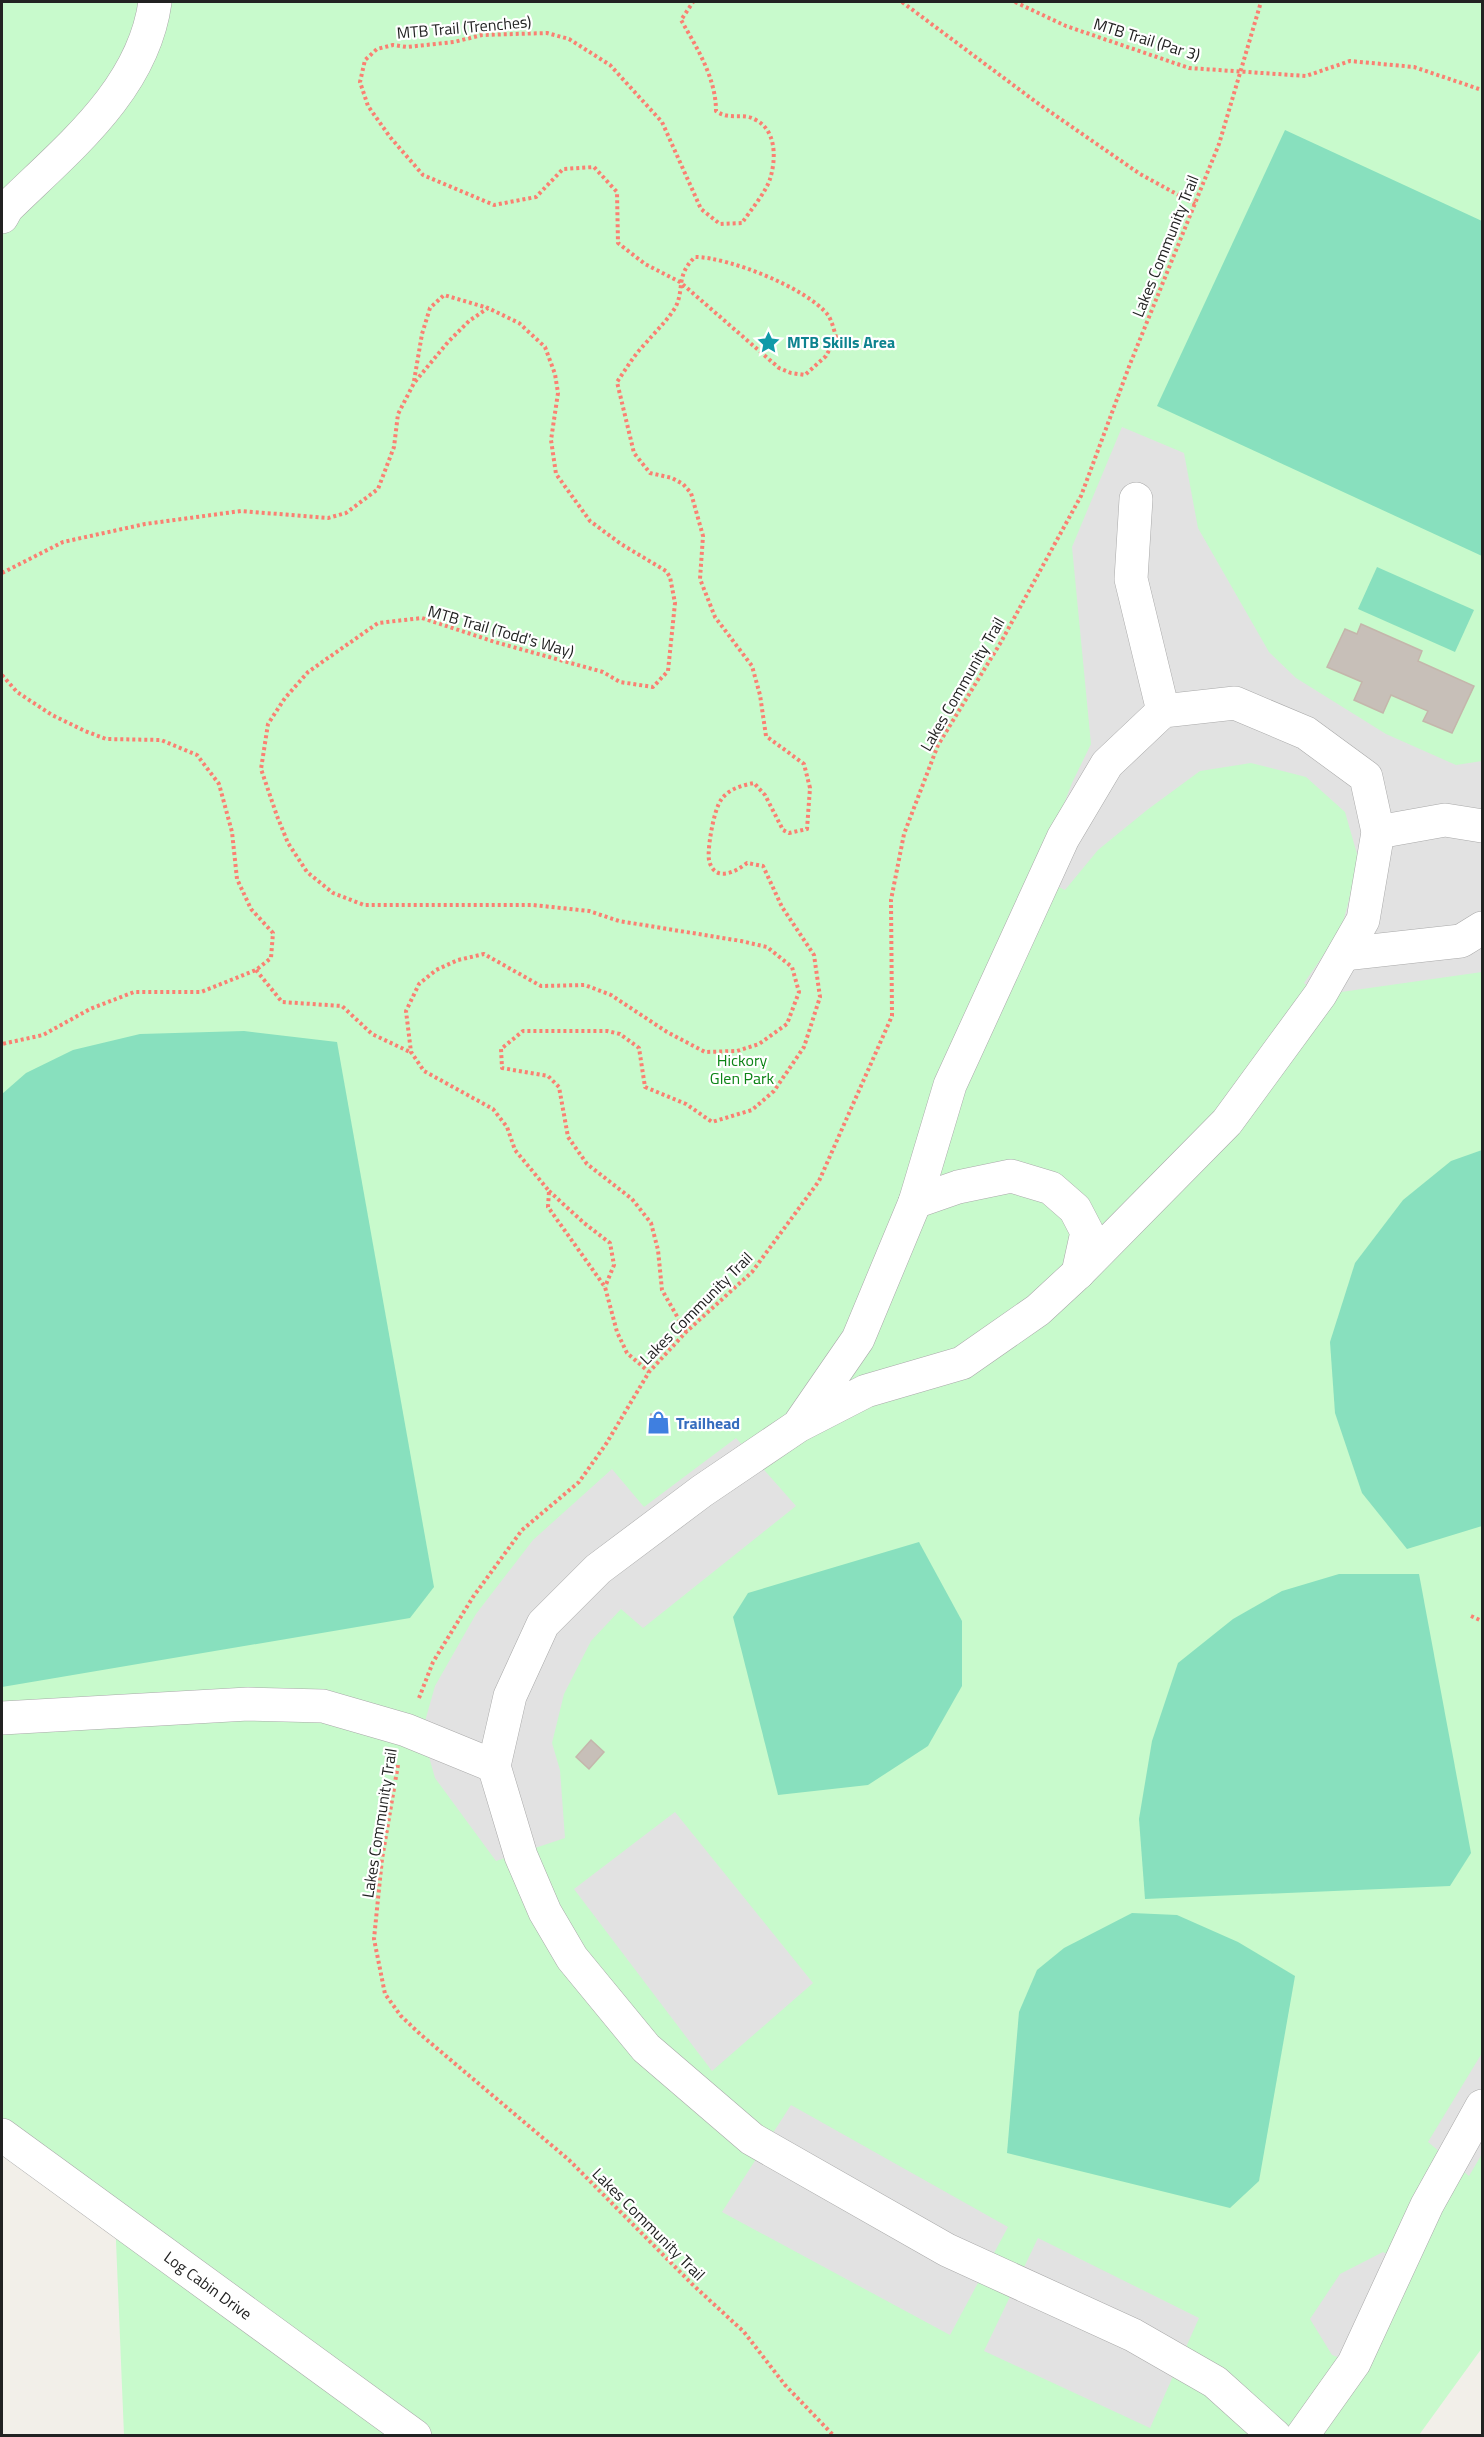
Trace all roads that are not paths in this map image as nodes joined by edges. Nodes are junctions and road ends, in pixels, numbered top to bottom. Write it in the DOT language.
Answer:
graph roads {
  1 [pos="155,2"];
  2 [pos="2,217"];
  3 [pos="1136,499"];
  4 [pos="1163,711"];
  5 [pos="1482,826"];
  6 [pos="1378,832"];
  7 [pos="1482,928"];
  8 [pos="1344,954"];
  9 [pos="915,1202"];
  10 [pos="1078,1273"];
  11 [pos="798,1426"];
  12 [pos="2,1718"];
  13 [pos="494,1766"];
  14 [pos="1482,2106"];
  15 [pos="2,2135"];
  16 [pos="415,2436"];
  17 [pos="1275,2436"];
  18 [pos="1302,2436"];
  1 -- 2 [label="street"];
  3 -- 4 [label="street"];
  4 -- 6 [label="street"];
  4 -- 9 [label="street"];
  5 -- 6 [label="street"];
  6 -- 8 [label="street"];
  7 -- 8 [label="street"];
  8 -- 10 [label="street"];
  9 -- 10 [label="street"];
  9 -- 11 [label="street"];
  10 -- 11 [label="street"];
  11 -- 13 [label="street"];
  12 -- 13 [label="street"];
  13 -- 17 [label="street"];
  14 -- 18 [label="street"];
  15 -- 16 [label="street, Log Cabin Drive"];
}
